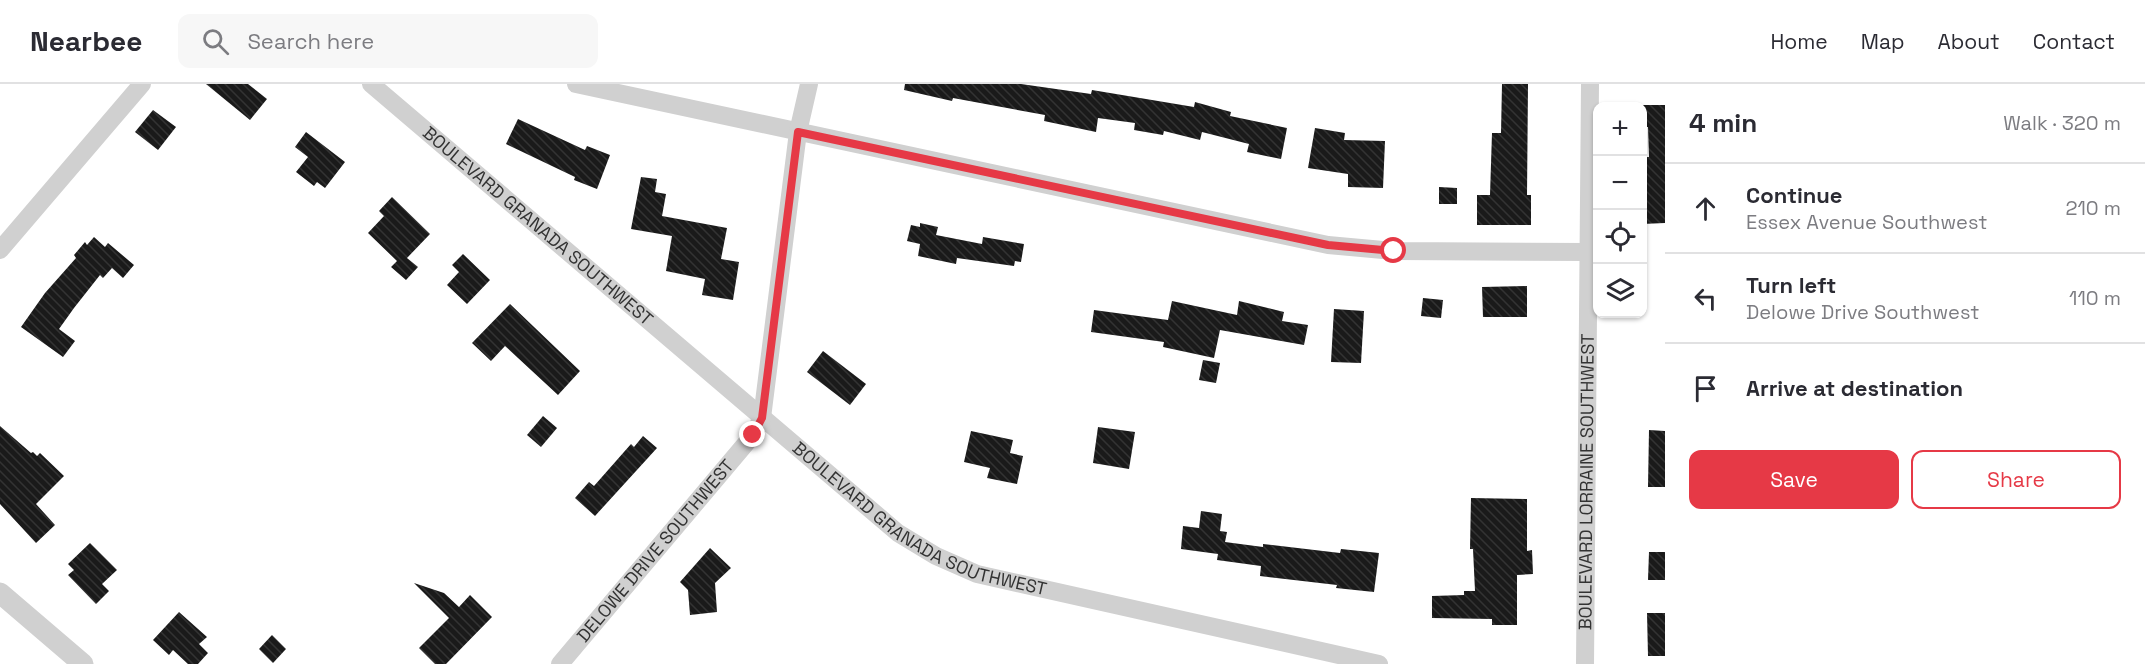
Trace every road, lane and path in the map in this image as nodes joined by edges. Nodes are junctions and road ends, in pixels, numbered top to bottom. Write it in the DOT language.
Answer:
graph roads {
  1 [pos="142,84"];
  2 [pos="371,84"];
  3 [pos="576,84"];
  4 [pos="808,84"];
  5 [pos="1590,84"];
  6 [pos="798,132"];
  7 [pos="0,250"];
  8 [pos="1588,252"];
  9 [pos="762,418"];
  10 [pos="0,593"];
  11 [pos="83,664"];
  12 [pos="560,664"];
  13 [pos="1379,664"];
  14 [pos="1585,664"];
  1 -- 7 [label="street"];
  2 -- 9 [label="street, BOULEVARD GRANADA SOUTHWEST"];
  3 -- 6 [label="street"];
  4 -- 6 [label="street, DELOWE DRIVE SOUTHWEST"];
  5 -- 8 [label="street, BOULEVARD LORRAINE SOUTHWEST"];
  6 -- 8 [label="street"];
  6 -- 9 [label="street, DELOWE DRIVE SOUTHWEST"];
  8 -- 14 [label="street, BOULEVARD LORRAINE SOUTHWEST"];
  9 -- 12 [label="street, DELOWE DRIVE SOUTHWEST"];
  9 -- 13 [label="street, BOULEVARD GRANADA SOUTHWEST"];
  10 -- 11 [label="street"];
}
